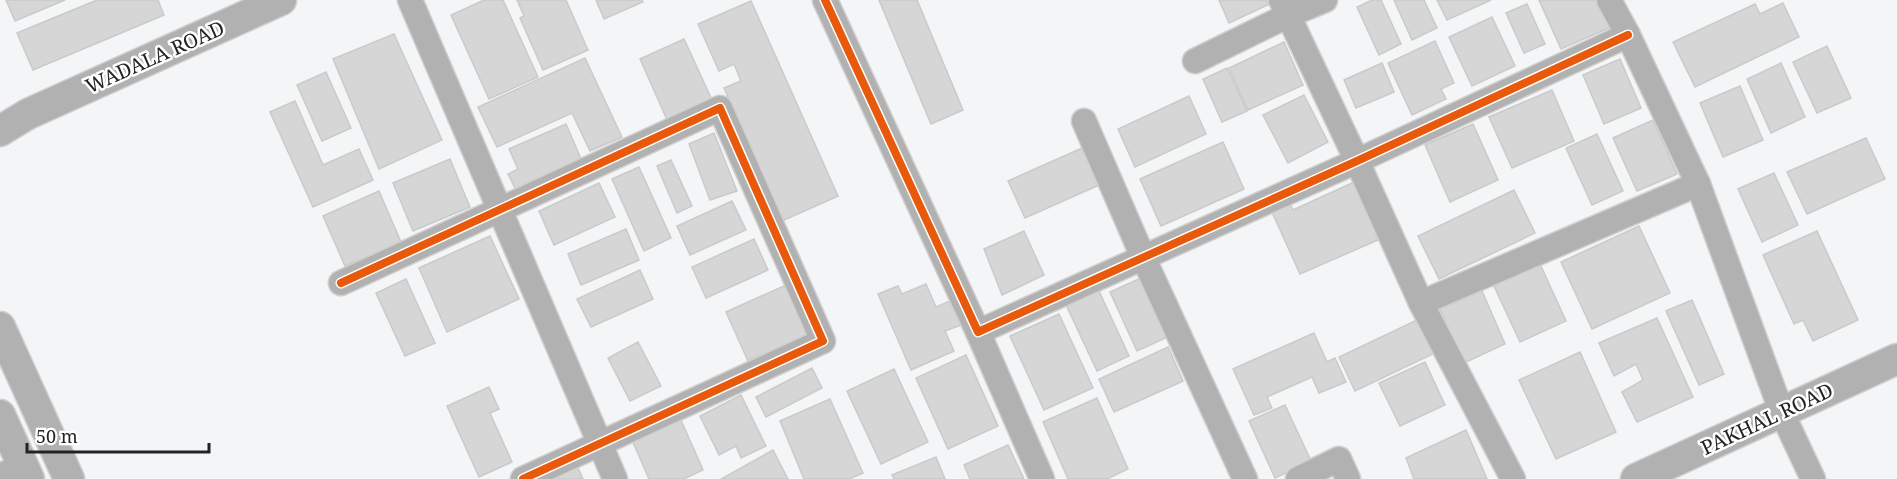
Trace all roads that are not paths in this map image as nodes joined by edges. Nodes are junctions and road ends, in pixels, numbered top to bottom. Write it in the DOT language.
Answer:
graph roads {
  1 [pos="281,0"];
  2 [pos="410,0"];
  3 [pos="825,0"];
  4 [pos="1325,0"];
  5 [pos="1609,0"];
  6 [pos="1285,8"];
  7 [pos="1628,35"];
  8 [pos="1195,61"];
  9 [pos="28,114"];
  10 [pos="1084,121"];
  11 [pos="0,131"];
  12 [pos="0,153"];
  13 [pos="1357,161"];
  14 [pos="1698,184"];
  15 [pos="500,210"];
  16 [pos="1143,257"];
  17 [pos="340,283"];
  18 [pos="1421,303"];
  19 [pos="0,327"];
  20 [pos="978,332"];
  21 [pos="1897,358"];
  22 [pos="1782,413"];
  23 [pos="0,415"];
  24 [pos="600,444"];
  25 [pos="17,473"];
  26 [pos="69,479"];
  27 [pos="523,479"];
  28 [pos="615,479"];
  29 [pos="1042,479"];
  30 [pos="1245,479"];
  31 [pos="1298,479"];
  32 [pos="1348,479"];
  33 [pos="1513,479"];
  34 [pos="1636,479"];
  35 [pos="1813,479"];
  1 -- 9 [label="street, WADALA ROAD"];
  2 -- 15 [label="street"];
  3 -- 20 [label="street"];
  4 -- 6 [label="street"];
  5 -- 7 [label="street"];
  6 -- 8 [label="street"];
  6 -- 13 [label="street"];
  7 -- 13 [label="street"];
  7 -- 14 [label="street"];
  9 -- 11 [label="street, WADALA ROAD"];
  9 -- 12 [label="street"];
  10 -- 16 [label="street"];
  13 -- 16 [label="street"];
  13 -- 18 [label="street"];
  14 -- 18 [label="street"];
  14 -- 22 [label="street"];
  15 -- 17 [label="street"];
  15 -- 24 [label="street"];
  15 -- 24 [label="street"];
  16 -- 20 [label="street"];
  16 -- 30 [label="street"];
  18 -- 33 [label="street"];
  19 -- 26 [label="street"];
  20 -- 29 [label="street"];
  21 -- 22 [label="street, PAKHAL ROAD"];
  22 -- 34 [label="street, PAKHAL ROAD"];
  22 -- 35 [label="street"];
  23 -- 25 [label="street"];
  24 -- 27 [label="street"];
  24 -- 28 [label="street"];
  31 -- 32 [label="street"];
}
